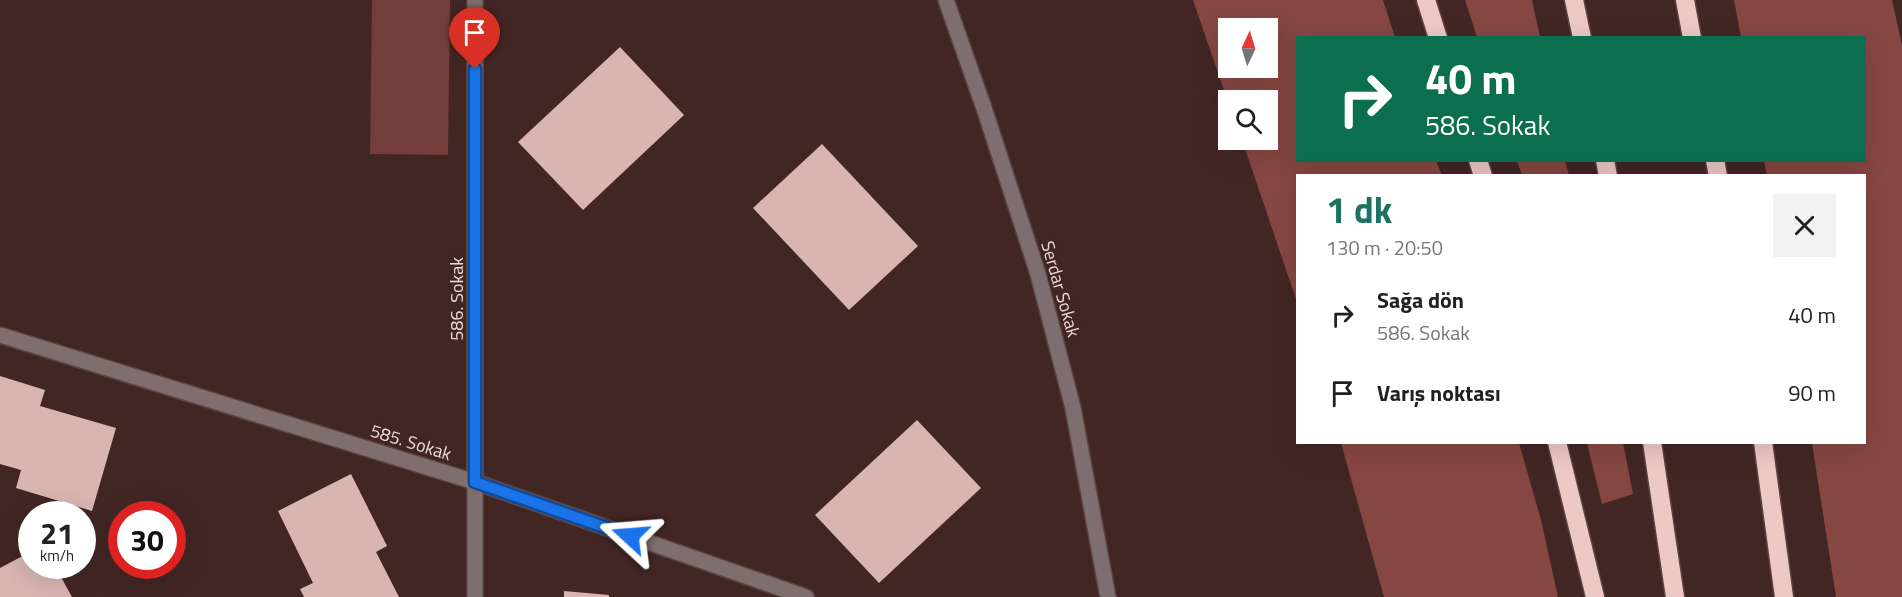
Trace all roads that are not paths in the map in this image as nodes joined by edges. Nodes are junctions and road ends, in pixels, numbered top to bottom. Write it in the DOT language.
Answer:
graph roads {
  1 [pos="475,0"];
  2 [pos="945,0"];
  3 [pos="1426,0"];
  4 [pos="1574,0"];
  5 [pos="1684,0"];
  6 [pos="1437,36"];
  7 [pos="1582,36"];
  8 [pos="1692,36"];
  9 [pos="0,335"];
  10 [pos="1557,444"];
  11 [pos="1652,444"];
  12 [pos="1763,444"];
  13 [pos="475,482"];
  14 [pos="475,597"];
  15 [pos="807,597"];
  16 [pos="1108,597"];
  17 [pos="1595,597"];
  18 [pos="1675,597"];
  19 [pos="1784,597"];
  1 -- 13 [label="street, 586. Sokak"];
  2 -- 16 [label="street, Serdar Sokak"];
  3 -- 6 [label="highway"];
  4 -- 7 [label="highway"];
  5 -- 8 [label="highway"];
  9 -- 13 [label="street, 585. Sokak"];
  10 -- 17 [label="highway"];
  11 -- 18 [label="highway"];
  12 -- 19 [label="highway"];
  13 -- 14 [label="street, 586. Sokak"];
  13 -- 15 [label="street, 585. Sokak"];
}
